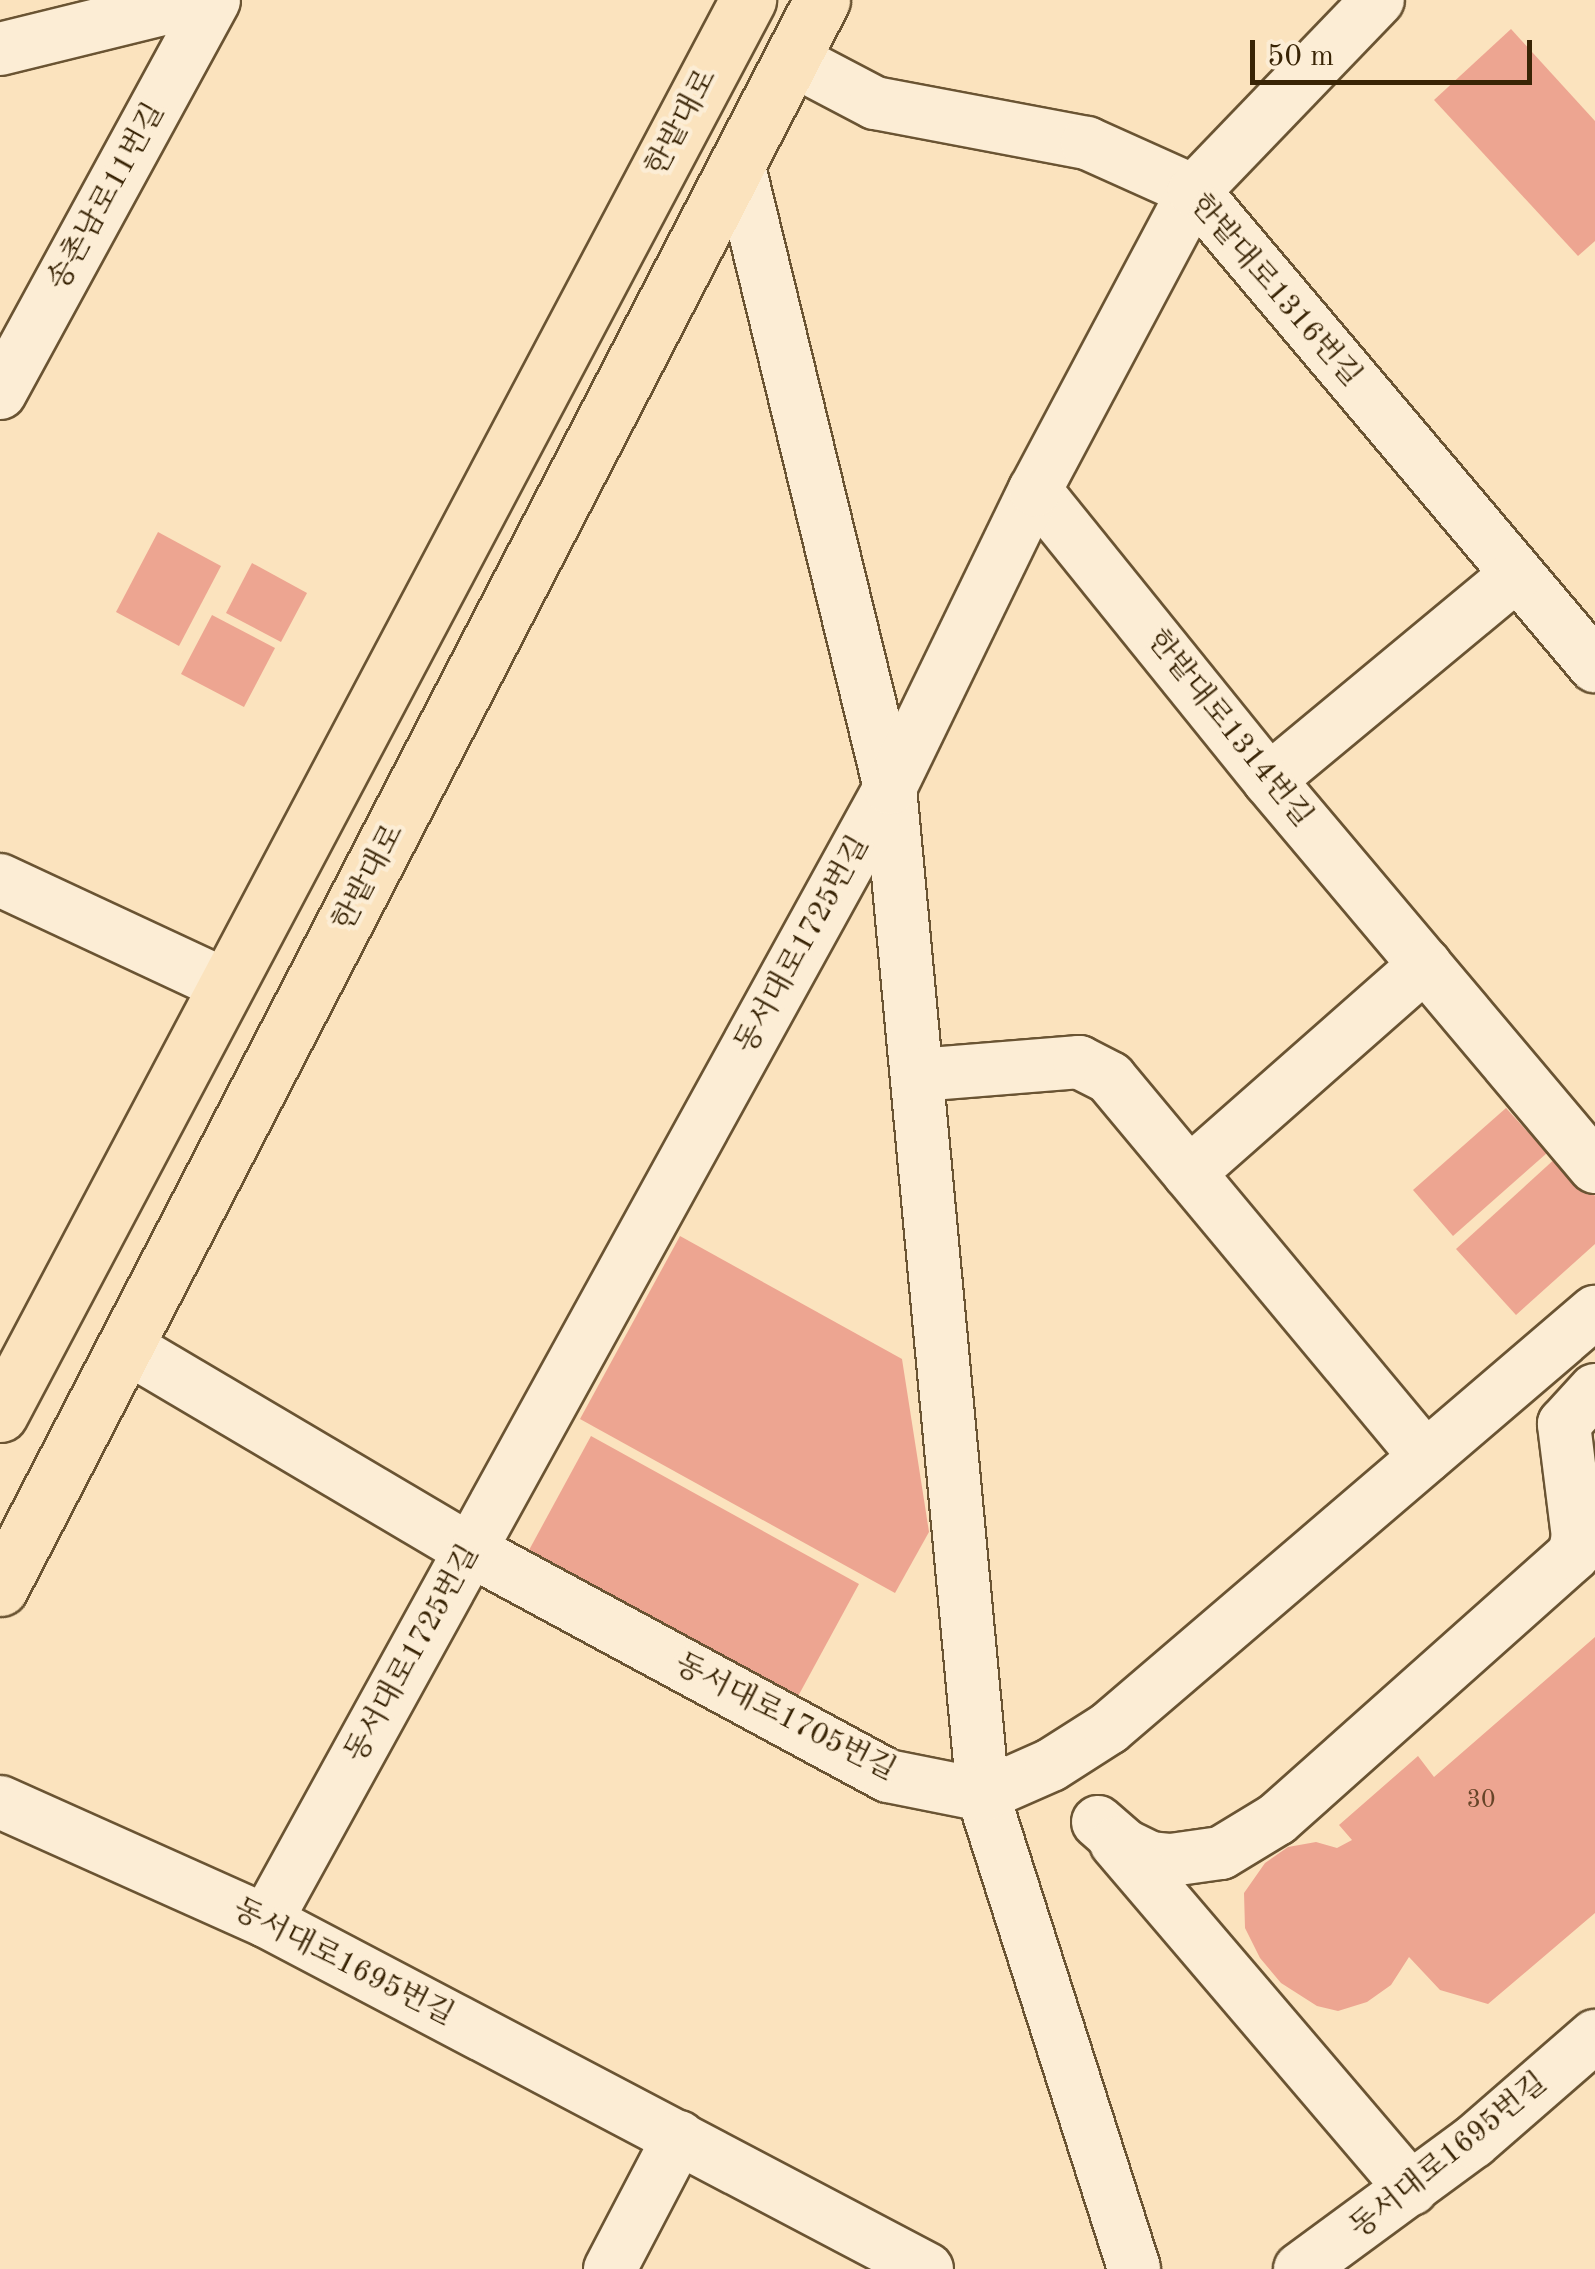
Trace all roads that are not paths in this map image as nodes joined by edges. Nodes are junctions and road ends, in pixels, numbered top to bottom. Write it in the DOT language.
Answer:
graph roads {
  1 [pos="200,0"];
  2 [pos="214,0"];
  3 [pos="748,0"];
  4 [pos="822,0"];
  5 [pos="1378,0"];
  6 [pos="0,49"];
  7 [pos="793,60"];
  8 [pos="739,167"];
  9 [pos="1194,192"];
  10 [pos="0,393"];
  11 [pos="1036,490"];
  12 [pos="1516,575"];
  13 [pos="1595,666"];
  14 [pos="1269,780"];
  15 [pos="890,788"];
  16 [pos="0,880"];
  17 [pos="1425,965"];
  18 [pos="226,986"];
  19 [pos="918,1074"];
  20 [pos="1595,1167"];
  21 [pos="1189,1174"];
  22 [pos="1595,1312"];
  23 [pos="125,1346"];
  24 [pos="1595,1390"];
  25 [pos="0,1414"];
  26 [pos="1426,1457"];
  27 [pos="470,1550"];
  28 [pos="0,1588"];
  29 [pos="1051,1765"];
  30 [pos="984,1795"];
  31 [pos="0,1802"];
  32 [pos="1098,1822"];
  33 [pos="266,1922"];
  34 [pos="1595,2036"];
  35 [pos="679,2137"];
  36 [pos="1412,2189"];
  37 [pos="610,2269"];
  38 [pos="926,2269"];
  39 [pos="1134,2269"];
  40 [pos="1300,2269"];
  1 -- 6 [label="street"];
  2 -- 10 [label="street, 송촌남로11번길"];
  3 -- 18 [label="main road, 한밭대로"];
  4 -- 7 [label="main road, 한밭대로"];
  5 -- 9 [label="street, 동서대로1725번길"];
  7 -- 8 [label="main road, 한밭대로"];
  7 -- 9 [label="street, 한밭대로1316번길"];
  8 -- 15 [label="street"];
  8 -- 23 [label="main road, 한밭대로"];
  9 -- 11 [label="street, 동서대로1725번길"];
  9 -- 12 [label="street, 한밭대로1316번길"];
  11 -- 14 [label="street, 한밭대로1314번길"];
  11 -- 15 [label="street, 동서대로1725번길"];
  12 -- 13 [label="street, 한밭대로1316번길"];
  12 -- 14 [label="street"];
  14 -- 17 [label="street, 한밭대로1314번길"];
  15 -- 19 [label="street"];
  15 -- 27 [label="street, 동서대로1725번길"];
  16 -- 18 [label="street"];
  17 -- 20 [label="street, 한밭대로1314번길"];
  17 -- 21 [label="street"];
  18 -- 25 [label="main road, 한밭대로"];
  19 -- 21 [label="street"];
  19 -- 30 [label="street"];
  21 -- 26 [label="street"];
  22 -- 26 [label="street"];
  23 -- 27 [label="street, 동서대로1705번길"];
  23 -- 28 [label="main road, 한밭대로"];
  24 -- 32 [label="street"];
  26 -- 29 [label="street"];
  27 -- 30 [label="street, 동서대로1705번길"];
  27 -- 33 [label="street, 동서대로1725번길"];
  29 -- 30 [label="street"];
  29 -- 32 [label="street"];
  30 -- 39 [label="street"];
  31 -- 33 [label="street, 동서대로1695번길"];
  32 -- 36 [label="street"];
  33 -- 35 [label="street, 동서대로1695번길"];
  34 -- 36 [label="street, 동서대로1695번길"];
  35 -- 37 [label="street"];
  35 -- 38 [label="street, 동서대로1695번길"];
  36 -- 40 [label="street, 동서대로1695번길"];
}
